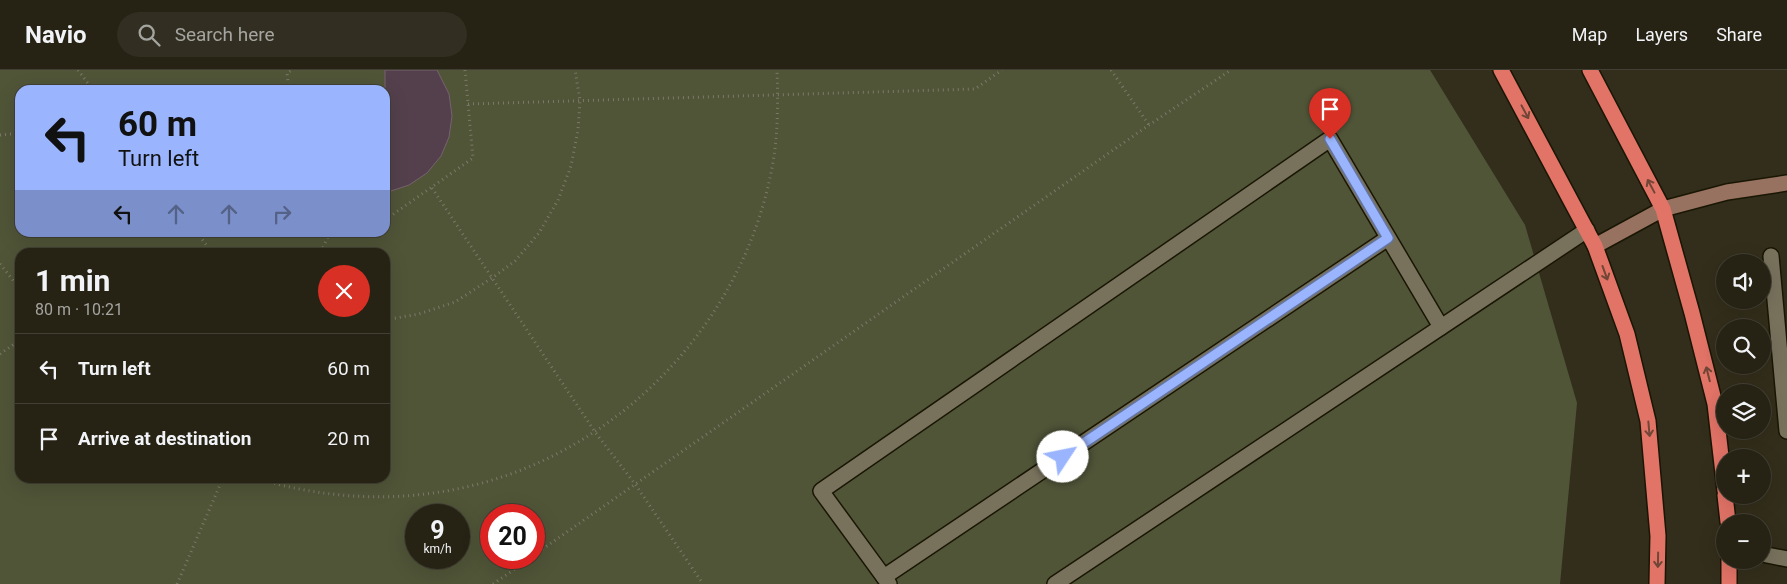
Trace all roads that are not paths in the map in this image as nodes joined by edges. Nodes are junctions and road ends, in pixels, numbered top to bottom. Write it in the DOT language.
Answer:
graph roads {
  1 [pos="1501,70"];
  2 [pos="1590,70"];
  3 [pos="1787,183"];
  4 [pos="1663,209"];
  5 [pos="1587,230"];
  6 [pos="1388,238"];
  7 [pos="1596,246"];
  8 [pos="1771,256"];
  9 [pos="1441,327"];
  10 [pos="1787,431"];
  11 [pos="1720,449"];
  12 [pos="1771,556"];
  13 [pos="1787,559"];
  14 [pos="1729,569"];
  15 [pos="886,581"];
  16 [pos="1055,584"];
  17 [pos="1657,584"];
  18 [pos="1729,584"];
  1 -- 5 [label="highway, one-way"];
  4 -- 2 [label="highway, one-way"];
  3 -- 4 [label="main road"];
  4 -- 7 [label="main road"];
  11 -- 4 [label="highway, one-way"];
  5 -- 7 [label="highway"];
  5 -- 9 [label="lane"];
  6 -- 9 [label="lane"];
  6 -- 15 [label="lane"];
  6 -- 15 [label="lane"];
  7 -- 17 [label="highway, one-way"];
  8 -- 10 [label="lane"];
  9 -- 16 [label="lane"];
  12 -- 13 [label="lane"];
  14 -- 18 [label="highway"];
}
